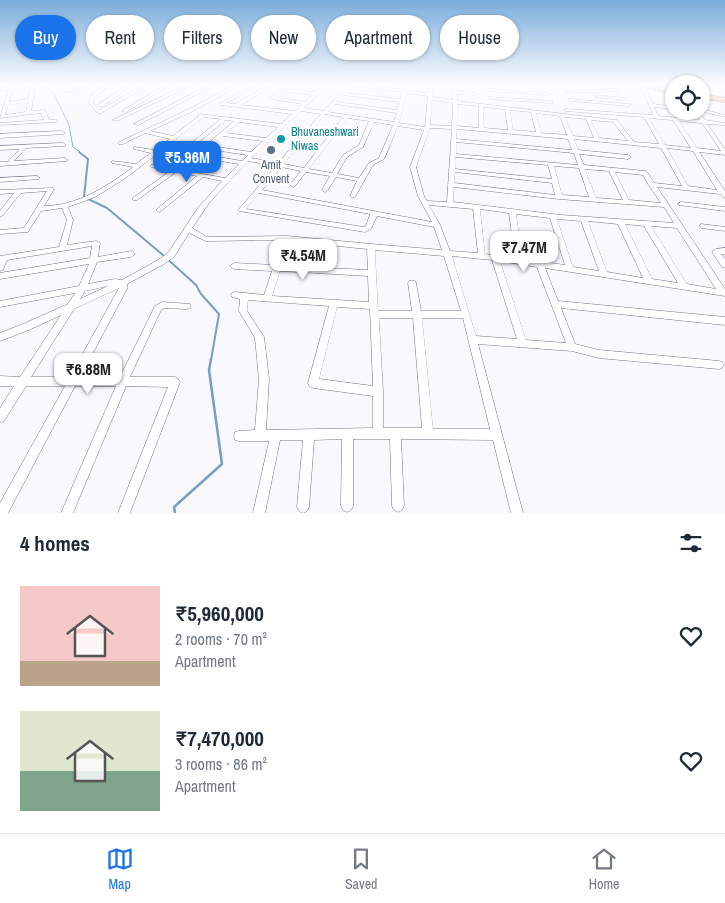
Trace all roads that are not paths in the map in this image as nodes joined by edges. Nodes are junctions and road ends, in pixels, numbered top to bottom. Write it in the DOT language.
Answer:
graph roads {
  1 [pos="29,108"];
  2 [pos="96,108"];
  3 [pos="105,108"];
  4 [pos="129,108"];
  5 [pos="140,108"];
  6 [pos="168,108"];
  7 [pos="195,108"];
  8 [pos="259,108"];
  9 [pos="301,108"];
  10 [pos="329,108"];
  11 [pos="370,108"];
  12 [pos="401,108"];
  13 [pos="429,108"];
  14 [pos="455,108"];
  15 [pos="481,108"];
  16 [pos="507,108"];
  17 [pos="603,108"];
  18 [pos="651,108"];
  19 [pos="298,111"];
  20 [pos="534,111"];
  21 [pos="187,112"];
  22 [pos="400,112"];
  23 [pos="564,112"];
  24 [pos="28,113"];
  25 [pos="324,113"];
  26 [pos="710,113"];
  27 [pos="118,114"];
  28 [pos="606,114"];
  29 [pos="204,115"];
  30 [pos="646,116"];
  31 [pos="1,117"];
  32 [pos="346,117"];
  33 [pos="656,117"];
  34 [pos="724,117"];
  35 [pos="225,118"];
  36 [pos="588,118"];
  37 [pos="665,118"];
  38 [pos="114,120"];
  39 [pos="238,120"];
  40 [pos="608,120"];
  41 [pos="676,120"];
  42 [pos="689,120"];
  43 [pos="47,121"];
  44 [pos="55,121"];
  45 [pos="372,121"];
  46 [pos="703,121"];
  47 [pos="0,124"];
  48 [pos="136,124"];
  49 [pos="725,124"];
  50 [pos="396,125"];
  51 [pos="282,126"];
  52 [pos="427,128"];
  53 [pos="455,128"];
  54 [pos="482,130"];
  55 [pos="146,132"];
  56 [pos="511,132"];
  57 [pos="62,133"];
  58 [pos="223,134"];
  59 [pos="539,134"];
  60 [pos="0,136"];
  61 [pos="569,137"];
  62 [pos="175,138"];
  63 [pos="266,140"];
  64 [pos="454,140"];
  65 [pos="597,140"];
  66 [pos="632,143"];
  67 [pos="121,144"];
  68 [pos="63,145"];
  69 [pos="192,145"];
  70 [pos="663,146"];
  71 [pos="24,147"];
  72 [pos="0,148"];
  73 [pos="136,148"];
  74 [pos="693,149"];
  75 [pos="158,151"];
  76 [pos="575,151"];
  77 [pos="725,153"];
  78 [pos="452,155"];
  79 [pos="628,157"];
  80 [pos="248,159"];
  81 [pos="65,160"];
  82 [pos="114,162"];
  83 [pos="0,164"];
  84 [pos="10,164"];
  85 [pos="551,164"];
  86 [pos="280,165"];
  87 [pos="137,166"];
  88 [pos="153,166"];
  89 [pos="581,167"];
  90 [pos="175,170"];
  91 [pos="306,170"];
  92 [pos="452,170"];
  93 [pos="611,170"];
  94 [pos="202,175"];
  95 [pos="334,175"];
  96 [pos="37,178"];
  97 [pos="0,180"];
  98 [pos="226,180"];
  99 [pos="361,180"];
  100 [pos="555,181"];
  101 [pos="651,184"];
  102 [pos="293,185"];
  103 [pos="451,185"];
  104 [pos="686,188"];
  105 [pos="325,190"];
  106 [pos="19,191"];
  107 [pos="258,191"];
  108 [pos="0,192"];
  109 [pos="724,194"];
  110 [pos="353,196"];
  111 [pos="559,197"];
  112 [pos="135,199"];
  113 [pos="593,199"];
  114 [pos="627,202"];
  115 [pos="425,203"];
  116 [pos="450,204"];
  117 [pos="681,204"];
  118 [pos="664,205"];
  119 [pos="64,206"];
  120 [pos="476,208"];
  121 [pos="39,209"];
  122 [pos="725,209"];
  123 [pos="159,210"];
  124 [pos="512,212"];
  125 [pos="374,214"];
  126 [pos="0,215"];
  127 [pos="553,216"];
  128 [pos="584,219"];
  129 [pos="620,221"];
  130 [pos="646,223"];
  131 [pos="437,225"];
  132 [pos="678,226"];
  133 [pos="702,226"];
  134 [pos="188,229"];
  135 [pos="725,229"];
  136 [pos="0,232"];
  137 [pos="287,238"];
  138 [pos="371,247"];
  139 [pos="62,248"];
  140 [pos="725,251"];
  141 [pos="447,253"];
  142 [pos="131,254"];
  143 [pos="482,256"];
  144 [pos="496,258"];
  145 [pos="2,259"];
  146 [pos="94,260"];
  147 [pos="519,261"];
  148 [pos="540,264"];
  149 [pos="725,265"];
  150 [pos="234,266"];
  151 [pos="0,268"];
  152 [pos="278,268"];
  153 [pos="570,269"];
  154 [pos="373,273"];
  155 [pos="604,274"];
  156 [pos="0,276"];
  157 [pos="649,281"];
  158 [pos="123,283"];
  159 [pos="412,283"];
  160 [pos="684,286"];
  161 [pos="82,289"];
  162 [pos="724,293"];
  163 [pos="267,298"];
  164 [pos="0,304"];
  165 [pos="334,304"];
  166 [pos="556,304"];
  167 [pos="71,306"];
  168 [pos="187,306"];
  169 [pos="375,310"];
  170 [pos="466,314"];
  171 [pos="417,315"];
  172 [pos="725,321"];
  173 [pos="0,337"];
  174 [pos="472,340"];
  175 [pos="523,343"];
  176 [pos="572,346"];
  177 [pos="719,365"];
  178 [pos="0,381"];
  179 [pos="23,381"];
  180 [pos="71,382"];
  181 [pos="123,382"];
  182 [pos="378,392"];
  183 [pos="0,417"];
  184 [pos="348,433"];
  185 [pos="378,433"];
  186 [pos="309,434"];
  187 [pos="395,434"];
  188 [pos="428,434"];
  189 [pos="276,435"];
  190 [pos="497,435"];
  191 [pos="239,436"];
  192 [pos="260,436"];
  193 [pos="347,506"];
  194 [pos="398,506"];
  195 [pos="303,507"];
  196 [pos="1,513"];
  197 [pos="67,513"];
  198 [pos="124,513"];
  199 [pos="259,513"];
  200 [pos="517,513"];
  1 -- 24 [label="street"];
  2 -- 3 [label="street"];
  4 -- 27 [label="street"];
  5 -- 38 [label="street"];
  6 -- 48 [label="street"];
  7 -- 21 [label="street"];
  8 -- 19 [label="street"];
  9 -- 19 [label="street"];
  10 -- 25 [label="street"];
  11 -- 22 [label="street"];
  12 -- 22 [label="street"];
  13 -- 52 [label="street"];
  14 -- 53 [label="street"];
  15 -- 54 [label="street"];
  16 -- 20 [label="street"];
  16 -- 56 [label="street"];
  17 -- 28 [label="street"];
  18 -- 33 [label="street"];
  19 -- 25 [label="street"];
  19 -- 51 [label="street"];
  20 -- 23 [label="street"];
  20 -- 59 [label="street"];
  21 -- 29 [label="street"];
  21 -- 55 [label="street"];
  22 -- 50 [label="street"];
  23 -- 28 [label="street"];
  23 -- 36 [label="street"];
  23 -- 61 [label="street"];
  24 -- 31 [label="street"];
  24 -- 43 [label="street"];
  25 -- 32 [label="street"];
  25 -- 86 [label="street"];
  26 -- 34 [label="street"];
  28 -- 30 [label="street"];
  28 -- 40 [label="street"];
  29 -- 35 [label="street"];
  29 -- 62 [label="street"];
  30 -- 33 [label="street"];
  30 -- 70 [label="street"];
  32 -- 45 [label="street"];
  32 -- 91 [label="street"];
  33 -- 37 [label="street"];
  35 -- 39 [label="street"];
  35 -- 69 [label="street"];
  36 -- 40 [label="street"];
  36 -- 65 [label="street"];
  39 -- 51 [label="street"];
  39 -- 58 [label="street"];
  40 -- 66 [label="street"];
  41 -- 74 [label="street"];
  42 -- 46 [label="street"];
  43 -- 44 [label="street"];
  43 -- 47 [label="street"];
  45 -- 50 [label="street"];
  45 -- 95 [label="street"];
  46 -- 49 [label="street"];
  46 -- 77 [label="street"];
  50 -- 52 [label="street"];
  50 -- 99 [label="street"];
  51 -- 63 [label="street"];
  52 -- 53 [label="street"];
  52 -- 115 [label="street"];
  53 -- 54 [label="street"];
  53 -- 64 [label="street"];
  54 -- 56 [label="street"];
  55 -- 62 [label="street"];
  55 -- 67 [label="street"];
  56 -- 59 [label="street"];
  57 -- 60 [label="street"];
  58 -- 63 [label="street"];
  58 -- 80 [label="street"];
  59 -- 61 [label="street"];
  61 -- 65 [label="street"];
  61 -- 76 [label="street"];
  62 -- 75 [label="street"];
  63 -- 80 [label="street"];
  64 -- 76 [label="street"];
  64 -- 78 [label="street"];
  65 -- 66 [label="street"];
  66 -- 70 [label="street"];
  68 -- 71 [label="street"];
  70 -- 74 [label="street"];
  70 -- 104 [label="street"];
  71 -- 72 [label="street"];
  71 -- 84 [label="street"];
  73 -- 75 [label="street"];
  74 -- 77 [label="street"];
  74 -- 109 [label="street"];
  75 -- 80 [label="street"];
  75 -- 87 [label="street"];
  76 -- 79 [label="street"];
  76 -- 89 [label="street"];
  78 -- 85 [label="street"];
  78 -- 92 [label="street"];
  80 -- 86 [label="street"];
  80 -- 98 [label="street"];
  81 -- 84 [label="street"];
  82 -- 87 [label="street"];
  83 -- 84 [label="street"];
  85 -- 89 [label="street"];
  85 -- 100 [label="street"];
  86 -- 91 [label="street"];
  86 -- 107 [label="street"];
  87 -- 119 [label="street"];
  88 -- 90 [label="street"];
  89 -- 93 [label="street"];
  89 -- 113 [label="street"];
  90 -- 94 [label="street"];
  90 -- 112 [label="street"];
  91 -- 95 [label="street"];
  91 -- 102 [label="street"];
  92 -- 100 [label="street"];
  92 -- 103 [label="street"];
  93 -- 101 [label="street"];
  93 -- 114 [label="street"];
  94 -- 98 [label="street"];
  94 -- 123 [label="street"];
  95 -- 99 [label="street"];
  95 -- 105 [label="street"];
  96 -- 97 [label="street"];
  98 -- 134 [label="street"];
  99 -- 110 [label="street"];
  100 -- 111 [label="street"];
  101 -- 104 [label="street"];
  101 -- 118 [label="street"];
  103 -- 111 [label="street"];
  103 -- 116 [label="street"];
  104 -- 109 [label="street"];
  106 -- 108 [label="street"];
  106 -- 121 [label="street"];
  106 -- 126 [label="street"];
  107 -- 125 [label="street"];
  107 -- 125 [label="street"];
  111 -- 113 [label="street"];
  113 -- 114 [label="street"];
  114 -- 118 [label="street"];
  115 -- 116 [label="street"];
  115 -- 131 [label="street"];
  116 -- 120 [label="street"];
  117 -- 122 [label="street"];
  118 -- 132 [label="street"];
  119 -- 121 [label="street"];
  119 -- 139 [label="street"];
  120 -- 124 [label="street"];
  120 -- 143 [label="street"];
  121 -- 136 [label="street"];
  124 -- 127 [label="street"];
  124 -- 147 [label="street"];
  125 -- 131 [label="street"];
  127 -- 128 [label="street"];
  127 -- 153 [label="street"];
  128 -- 129 [label="street"];
  128 -- 155 [label="street"];
  129 -- 130 [label="street"];
  129 -- 157 [label="street"];
  130 -- 132 [label="street"];
  130 -- 160 [label="street"];
  131 -- 141 [label="street"];
  132 -- 162 [label="street"];
  133 -- 135 [label="street"];
  134 -- 137 [label="street"];
  134 -- 158 [label="street"];
  137 -- 138 [label="street"];
  137 -- 152 [label="street"];
  138 -- 141 [label="street"];
  138 -- 154 [label="street"];
  139 -- 145 [label="street"];
  139 -- 146 [label="street"];
  140 -- 149 [label="street"];
  141 -- 143 [label="street"];
  141 -- 170 [label="street"];
  142 -- 146 [label="street"];
  143 -- 144 [label="street"];
  144 -- 147 [label="street"];
  144 -- 175 [label="street"];
  145 -- 151 [label="street"];
  146 -- 156 [label="street"];
  146 -- 161 [label="street"];
  147 -- 148 [label="street"];
  148 -- 153 [label="street"];
  148 -- 166 [label="street"];
  150 -- 152 [label="street"];
  152 -- 154 [label="street"];
  152 -- 163 [label="street"];
  153 -- 155 [label="street"];
  154 -- 169 [label="street"];
  155 -- 157 [label="street"];
  157 -- 160 [label="street"];
  158 -- 161 [label="street"];
  158 -- 167 [label="street"];
  158 -- 180 [label="street"];
  159 -- 171 [label="street"];
  160 -- 162 [label="street"];
  161 -- 164 [label="street"];
  161 -- 167 [label="street"];
  163 -- 165 [label="street"];
  163 -- 192 [label="street"];
  165 -- 169 [label="street"];
  165 -- 182 [label="street"];
  166 -- 172 [label="street"];
  166 -- 176 [label="street"];
  167 -- 173 [label="street"];
  167 -- 179 [label="street"];
  168 -- 181 [label="street"];
  169 -- 171 [label="street"];
  169 -- 182 [label="street"];
  170 -- 171 [label="street"];
  170 -- 174 [label="street"];
  171 -- 188 [label="street"];
  174 -- 175 [label="street"];
  174 -- 190 [label="street"];
  175 -- 176 [label="street"];
  176 -- 177 [label="street"];
  178 -- 179 [label="street"];
  179 -- 180 [label="street"];
  179 -- 183 [label="street"];
  180 -- 181 [label="street"];
  180 -- 196 [label="street"];
  181 -- 197 [label="street"];
  181 -- 198 [label="street"];
  182 -- 185 [label="street"];
  184 -- 185 [label="street"];
  184 -- 186 [label="street"];
  184 -- 193 [label="street"];
  185 -- 187 [label="street"];
  186 -- 189 [label="street"];
  186 -- 195 [label="street"];
  187 -- 188 [label="street"];
  187 -- 194 [label="street"];
  188 -- 190 [label="street"];
  189 -- 192 [label="street"];
  189 -- 199 [label="street"];
  190 -- 200 [label="street"];
  191 -- 192 [label="street"];
}
